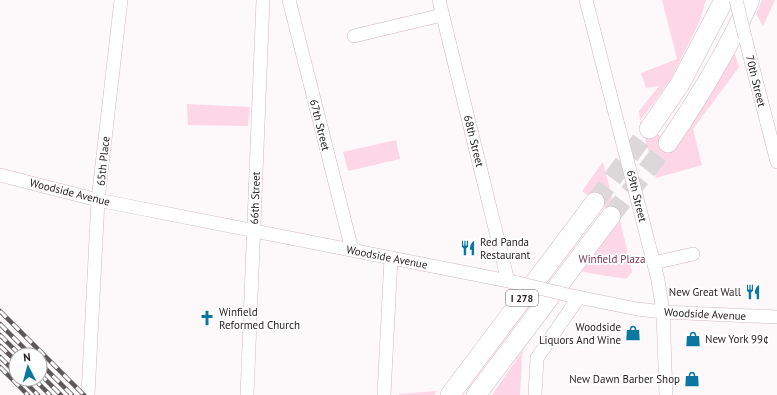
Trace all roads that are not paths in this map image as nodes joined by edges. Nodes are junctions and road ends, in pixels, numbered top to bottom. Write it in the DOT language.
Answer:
graph roads {
  1 [pos="120,0"];
  2 [pos="263,0"];
  3 [pos="289,0"];
  4 [pos="439,0"];
  5 [pos="586,0"];
  6 [pos="724,0"];
  7 [pos="736,0"];
  8 [pos="750,0"];
  9 [pos="442,15"];
  10 [pos="354,36"];
  11 [pos="649,129"];
  12 [pos="668,142"];
  13 [pos="777,162"];
  14 [pos="0,175"];
  15 [pos="98,200"];
  16 [pos="595,202"];
  17 [pos="611,216"];
  18 [pos="254,231"];
  19 [pos="352,250"];
  20 [pos="693,254"];
  21 [pos="392,258"];
  22 [pos="654,264"];
  23 [pos="513,282"];
  24 [pos="573,296"];
  25 [pos="663,312"];
  26 [pos="777,317"];
  27 [pos="479,392"];
  28 [pos="88,395"];
  29 [pos="247,395"];
  30 [pos="384,395"];
  31 [pos="450,395"];
  32 [pos="535,395"];
  33 [pos="666,395"];
  1 -- 15 [label="street, 65th Place"];
  2 -- 18 [label="street, 66th Street"];
  3 -- 19 [label="street, 67th Street"];
  4 -- 9 [label="street, 68th Street"];
  5 -- 22 [label="street, 69th Street"];
  6 -- 11 [label="highway"];
  7 -- 13 [label="street, 70th Street, bridge"];
  8 -- 12 [label="highway"];
  9 -- 10 [label="street"];
  9 -- 23 [label="street, 68th Street"];
  14 -- 15 [label="street, Woodside Avenue"];
  15 -- 18 [label="street, Woodside Avenue"];
  15 -- 28 [label="street, 65th Place"];
  16 -- 31 [label="highway, I 278"];
  17 -- 27 [label="highway, I 278"];
  18 -- 19 [label="street, Woodside Avenue"];
  18 -- 29 [label="street, 66th Street"];
  19 -- 21 [label="street, Woodside Avenue"];
  20 -- 22 [label="street"];
  21 -- 23 [label="street, Woodside Avenue"];
  21 -- 30 [label="street"];
  22 -- 25 [label="street, 69th Street"];
  23 -- 24 [label="street, Woodside Avenue, bridge"];
  24 -- 25 [label="street, Woodside Avenue"];
  24 -- 32 [label="street"];
  25 -- 26 [label="street, Woodside Avenue"];
  25 -- 33 [label="street, 69th Street"];
}
